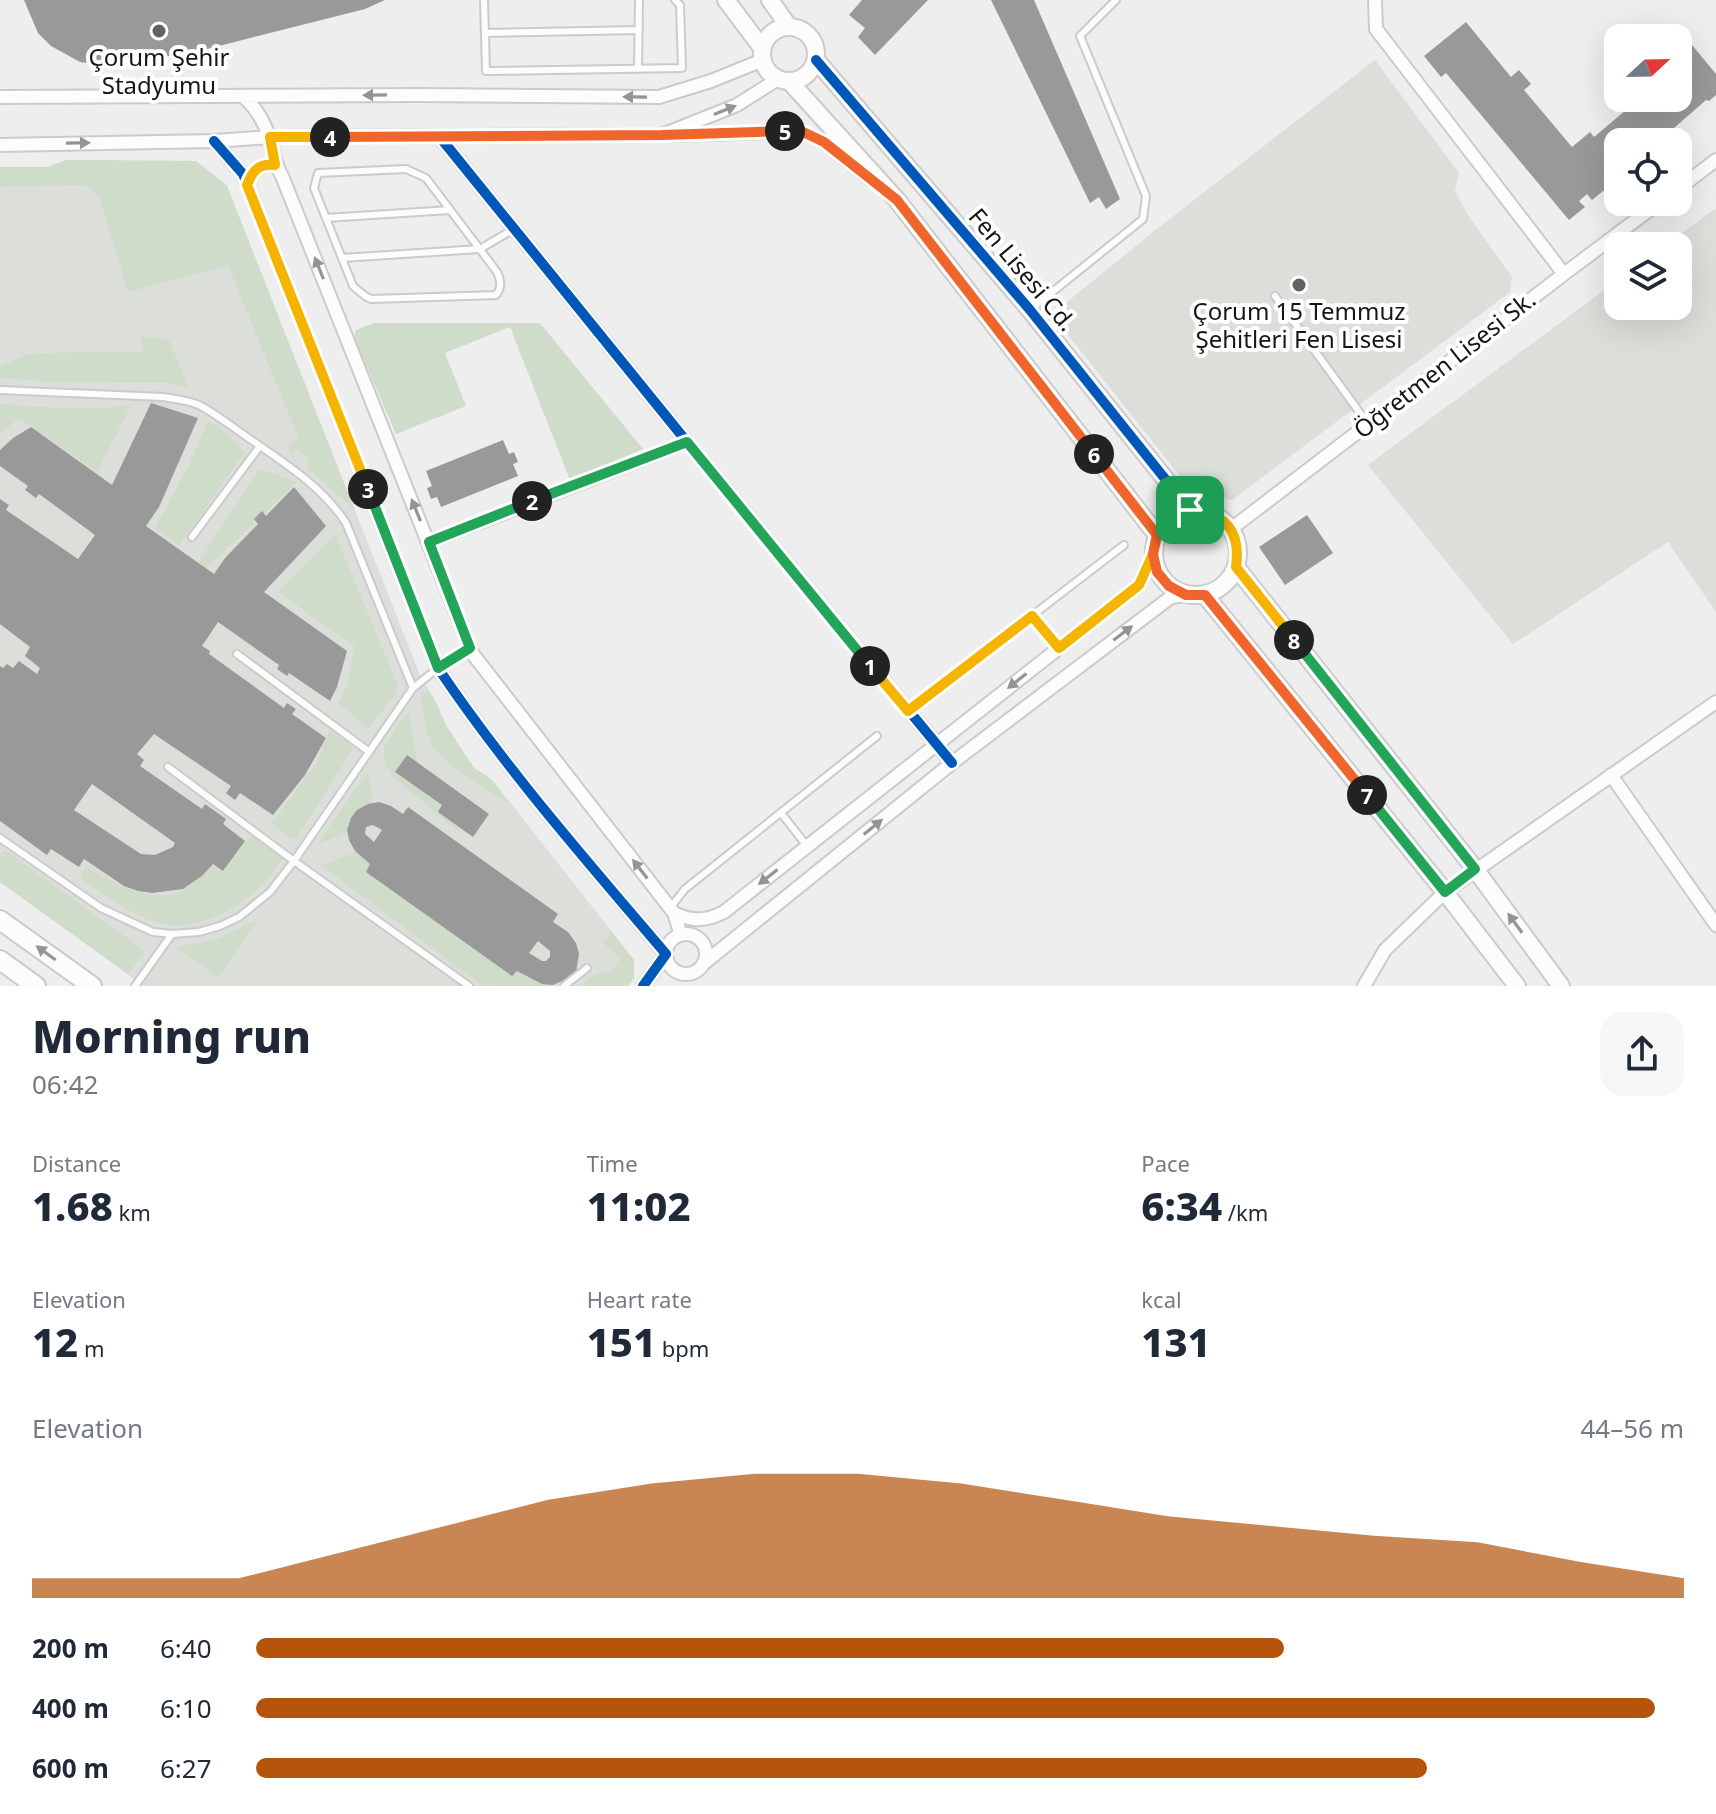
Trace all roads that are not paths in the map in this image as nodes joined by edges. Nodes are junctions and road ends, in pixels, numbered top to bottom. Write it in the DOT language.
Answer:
graph roads {
  1 [pos="484,0"];
  2 [pos="639,0"];
  3 [pos="675,0"];
  4 [pos="726,0"];
  5 [pos="770,0"];
  6 [pos="1116,0"];
  7 [pos="1375,0"];
  8 [pos="789,27"];
  9 [pos="639,30"];
  10 [pos="485,33"];
  11 [pos="762,54"];
  12 [pos="816,60"];
  13 [pos="638,69"];
  14 [pos="784,80"];
  15 [pos="0,97"];
  16 [pos="244,97"];
  17 [pos="662,135"];
  18 [pos="439,136"];
  19 [pos="270,137"];
  20 [pos="214,141"];
  21 [pos="0,145"];
  22 [pos="1716,160"];
  23 [pos="275,165"];
  24 [pos="1692,178"];
  25 [pos="247,185"];
  26 [pos="897,200"];
  27 [pos="450,210"];
  28 [pos="1641,216"];
  29 [pos="326,218"];
  30 [pos="514,229"];
  31 [pos="480,249"];
  32 [pos="342,258"];
  33 [pos="1564,274"];
  34 [pos="1275,296"];
  35 [pos="1030,310"];
  36 [pos="0,390"];
  37 [pos="1368,424"];
  38 [pos="687,442"];
  39 [pos="260,446"];
  40 [pos="1190,510"];
  41 [pos="1231,529"];
  42 [pos="1157,535"];
  43 [pos="192,537"];
  44 [pos="429,542"];
  45 [pos="1124,545"];
  46 [pos="1153,554"];
  47 [pos="1236,567"];
  48 [pos="1186,595"];
  49 [pos="1205,595"];
  50 [pos="1032,616"];
  51 [pos="470,648"];
  52 [pos="1059,648"];
  53 [pos="237,654"];
  54 [pos="438,668"];
  55 [pos="413,688"];
  56 [pos="1716,702"];
  57 [pos="908,711"];
  58 [pos="877,736"];
  59 [pos="936,745"];
  60 [pos="368,751"];
  61 [pos="952,763"];
  62 [pos="168,767"];
  63 [pos="1611,775"];
  64 [pos="781,813"];
  65 [pos="0,840"];
  66 [pos="807,846"];
  67 [pos="294,861"];
  68 [pos="1475,869"];
  69 [pos="1445,892"];
  70 [pos="672,910"];
  71 [pos="0,920"];
  72 [pos="705,920"];
  73 [pos="1716,925"];
  74 [pos="172,934"];
  75 [pos="685,935"];
  76 [pos="666,954"];
  77 [pos="0,960"];
  78 [pos="703,964"];
  79 [pos="587,968"];
  80 [pos="691,974"];
  81 [pos="36,986"];
  82 [pos="92,986"];
  83 [pos="135,986"];
  84 [pos="469,986"];
  85 [pos="564,986"];
  86 [pos="643,986"];
  87 [pos="680,986"];
  88 [pos="1364,986"];
  89 [pos="1517,986"];
  90 [pos="1561,986"];
  1 -- 10 [label="lane"];
  2 -- 9 [label="lane"];
  3 -- 13 [label="lane"];
  4 -- 11 [label="street"];
  5 -- 8 [label="street"];
  6 -- 35 [label="lane"];
  7 -- 33 [label="street"];
  8 -- 11 [label="street"];
  8 -- 12 [label="street"];
  9 -- 10 [label="lane"];
  9 -- 13 [label="lane"];
  10 -- 13 [label="lane"];
  11 -- 14 [label="street"];
  11 -- 16 [label="street, one-way"];
  12 -- 14 [label="street"];
  12 -- 35 [label="street, Fen Lisesi Cd."];
  17 -- 14 [label="street, one-way"];
  14 -- 26 [label="street"];
  15 -- 16 [label="street"];
  16 -- 19 [label="street"];
  17 -- 18 [label="street"];
  17 -- 26 [label="street"];
  18 -- 19 [label="street"];
  18 -- 30 [label="street"];
  19 -- 20 [label="street"];
  19 -- 23 [label="street"];
  21 -- 20 [label="street, one-way"];
  20 -- 25 [label="street"];
  22 -- 24 [label="street"];
  23 -- 25 [label="street"];
  44 -- 23 [label="street, one-way"];
  25 -- 54 [label="street"];
  26 -- 42 [label="street"];
  27 -- 29 [label="lane"];
  27 -- 29 [label="lane"];
  27 -- 31 [label="lane"];
  28 -- 33 [label="street, Öğretmen Lisesi Sk."];
  29 -- 32 [label="lane"];
  30 -- 31 [label="lane"];
  30 -- 38 [label="street"];
  31 -- 32 [label="lane"];
  31 -- 32 [label="lane"];
  33 -- 37 [label="street, Öğretmen Lisesi Sk."];
  34 -- 37 [label="lane"];
  35 -- 40 [label="street, Fen Lisesi Cd."];
  36 -- 39 [label="lane"];
  37 -- 41 [label="street, Öğretmen Lisesi Sk."];
  38 -- 44 [label="street"];
  38 -- 57 [label="street"];
  39 -- 43 [label="lane"];
  39 -- 55 [label="lane"];
  40 -- 41 [label="street"];
  40 -- 42 [label="street"];
  41 -- 47 [label="street"];
  42 -- 46 [label="street"];
  44 -- 51 [label="street"];
  45 -- 50 [label="lane"];
  46 -- 48 [label="street"];
  46 -- 52 [label="street"];
  47 -- 49 [label="street"];
  47 -- 68 [label="street"];
  48 -- 49 [label="street"];
  61 -- 48 [label="street, one-way"];
  49 -- 69 [label="street"];
  50 -- 52 [label="lane"];
  50 -- 57 [label="lane"];
  51 -- 54 [label="street"];
  70 -- 51 [label="street, one-way"];
  52 -- 59 [label="street, one-way"];
  53 -- 60 [label="lane"];
  54 -- 55 [label="lane"];
  54 -- 76 [label="street"];
  55 -- 60 [label="lane"];
  56 -- 63 [label="street"];
  57 -- 59 [label="street"];
  58 -- 64 [label="lane"];
  59 -- 61 [label="street"];
  59 -- 66 [label="street"];
  60 -- 67 [label="lane"];
  78 -- 61 [label="street, one-way"];
  62 -- 67 [label="lane"];
  63 -- 68 [label="street"];
  63 -- 73 [label="street"];
  64 -- 66 [label="lane"];
  64 -- 70 [label="lane"];
  65 -- 74 [label="lane"];
  66 -- 72 [label="street, one-way"];
  67 -- 74 [label="lane"];
  67 -- 84 [label="lane"];
  68 -- 69 [label="street"];
  90 -- 68 [label="street, one-way"];
  69 -- 88 [label="street"];
  69 -- 89 [label="street"];
  70 -- 72 [label="street"];
  70 -- 75 [label="street"];
  82 -- 71 [label="main road, one-way"];
  72 -- 75 [label="street"];
  74 -- 83 [label="lane"];
  75 -- 76 [label="street"];
  75 -- 78 [label="street"];
  76 -- 80 [label="street"];
  76 -- 86 [label="street"];
  77 -- 81 [label="main road"];
  78 -- 80 [label="street"];
  79 -- 85 [label="lane"];
  80 -- 87 [label="street"];
}
